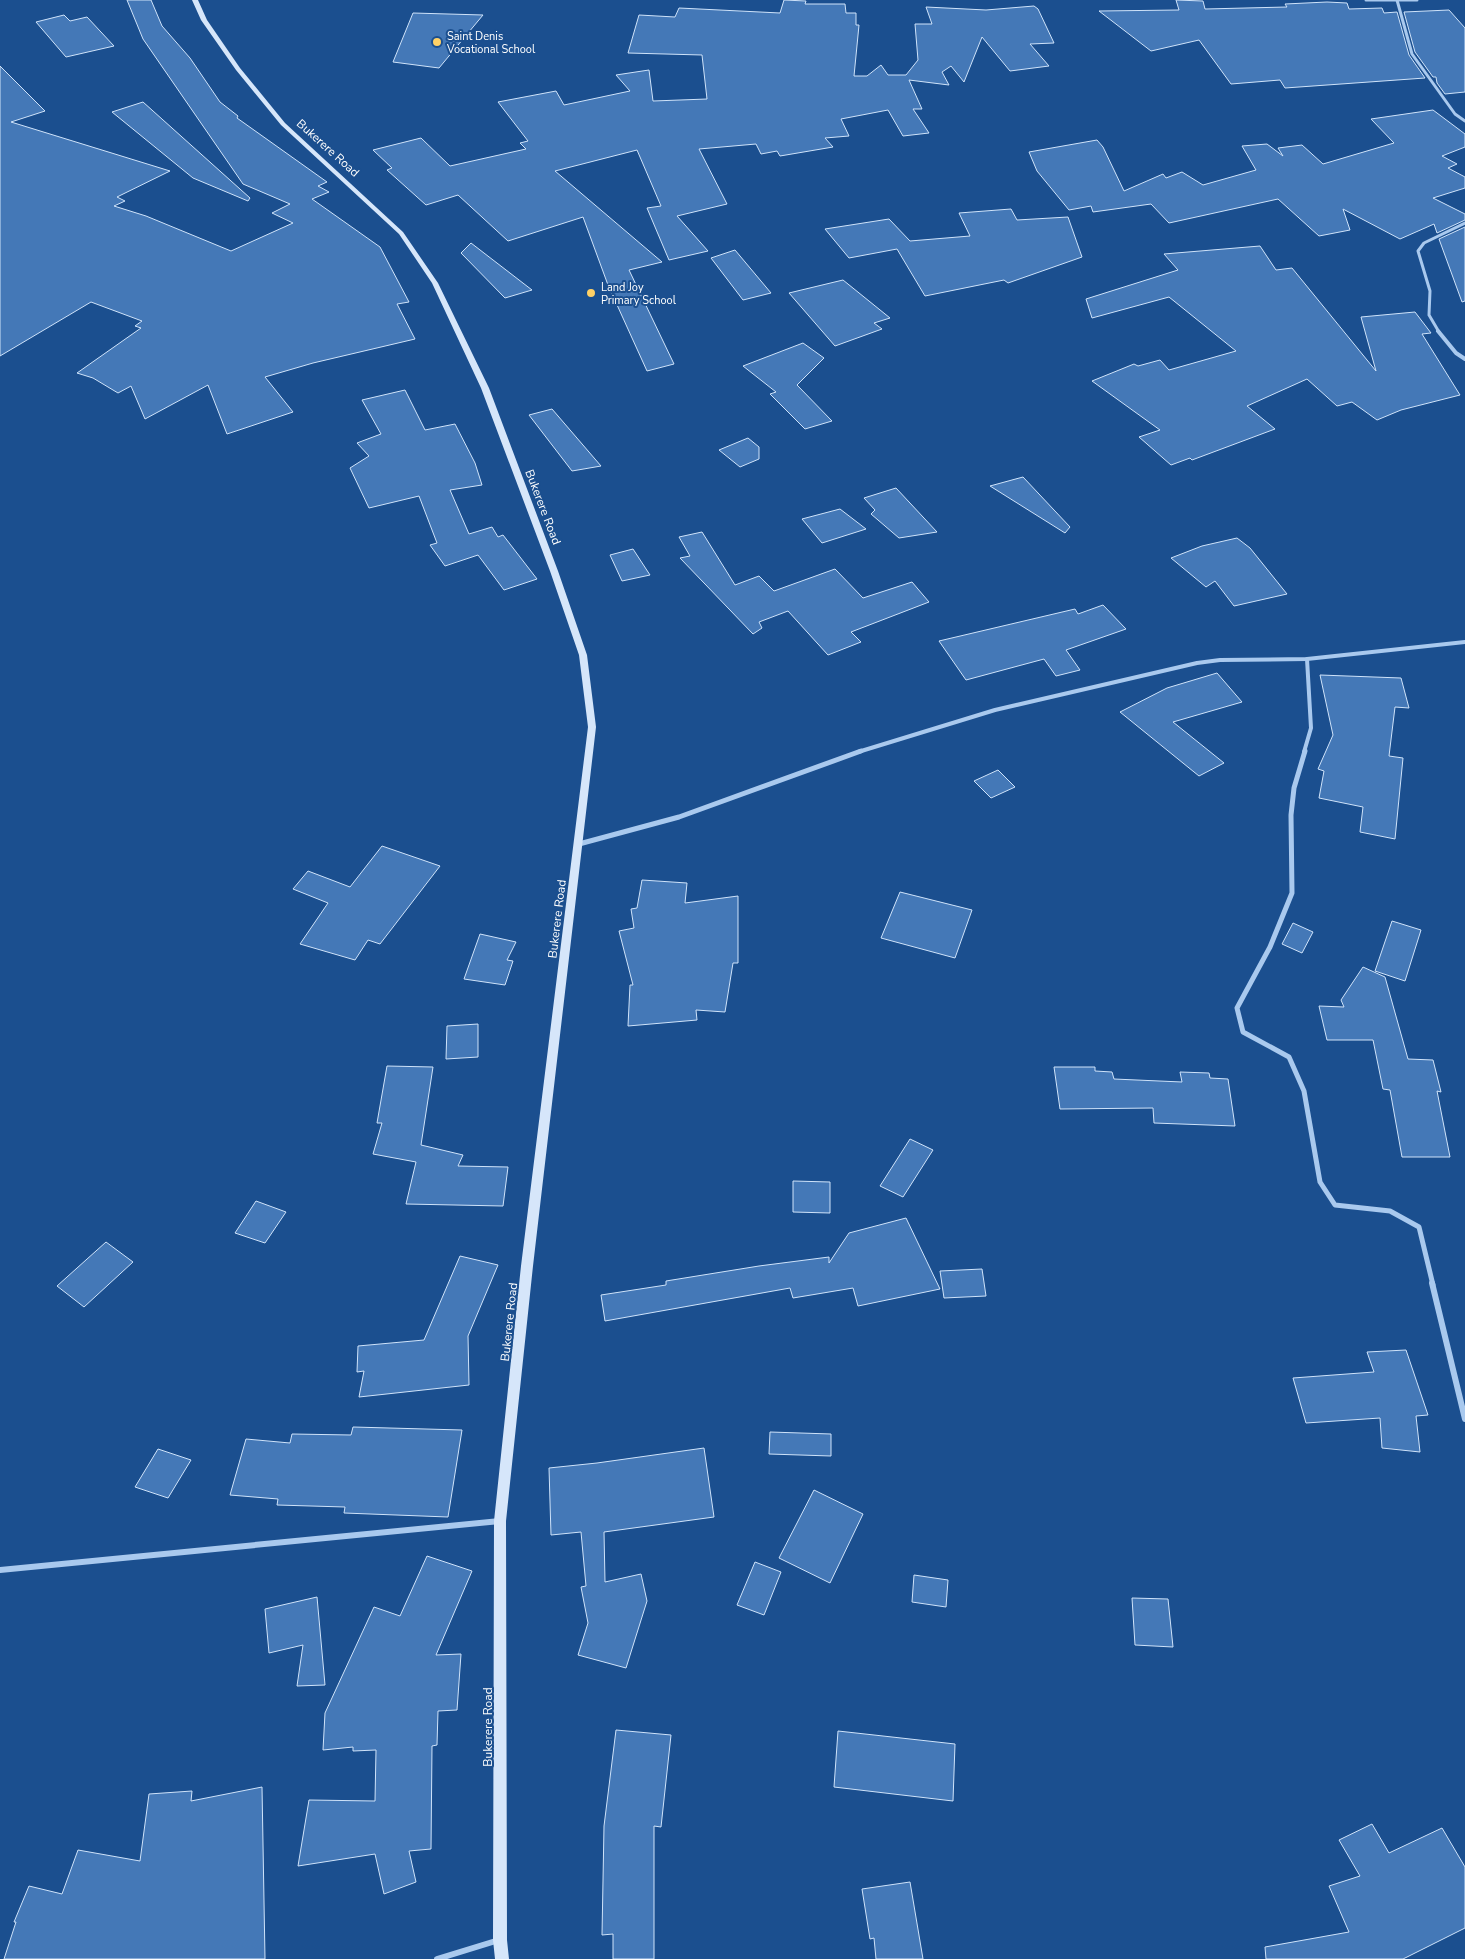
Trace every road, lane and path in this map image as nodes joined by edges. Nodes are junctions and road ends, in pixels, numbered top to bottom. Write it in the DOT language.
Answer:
graph roads {
  1 [pos="195,0"];
  2 [pos="1366,0"];
  3 [pos="1397,0"];
  4 [pos="1417,0"];
  5 [pos="1465,121"];
  6 [pos="1465,223"];
  7 [pos="1465,359"];
  8 [pos="1465,642"];
  9 [pos="1308,659"];
  10 [pos="579,844"];
  11 [pos="1465,1419"];
  12 [pos="500,1521"];
  13 [pos="0,1570"];
  14 [pos="500,1940"];
  15 [pos="437,1959"];
  16 [pos="502,1959"];
  1 -- 10 [label="street, Bukerere Road"];
  2 -- 3 [label="street"];
  3 -- 4 [label="street"];
  3 -- 5 [label="street"];
  6 -- 7 [label="street"];
  8 -- 9 [label="street"];
  9 -- 10 [label="street"];
  9 -- 11 [label="street"];
  10 -- 12 [label="street, Bukerere Road"];
  12 -- 13 [label="street"];
  12 -- 14 [label="street, Bukerere Road"];
  14 -- 15 [label="street"];
  14 -- 16 [label="street, Bukerere Road"];
}
